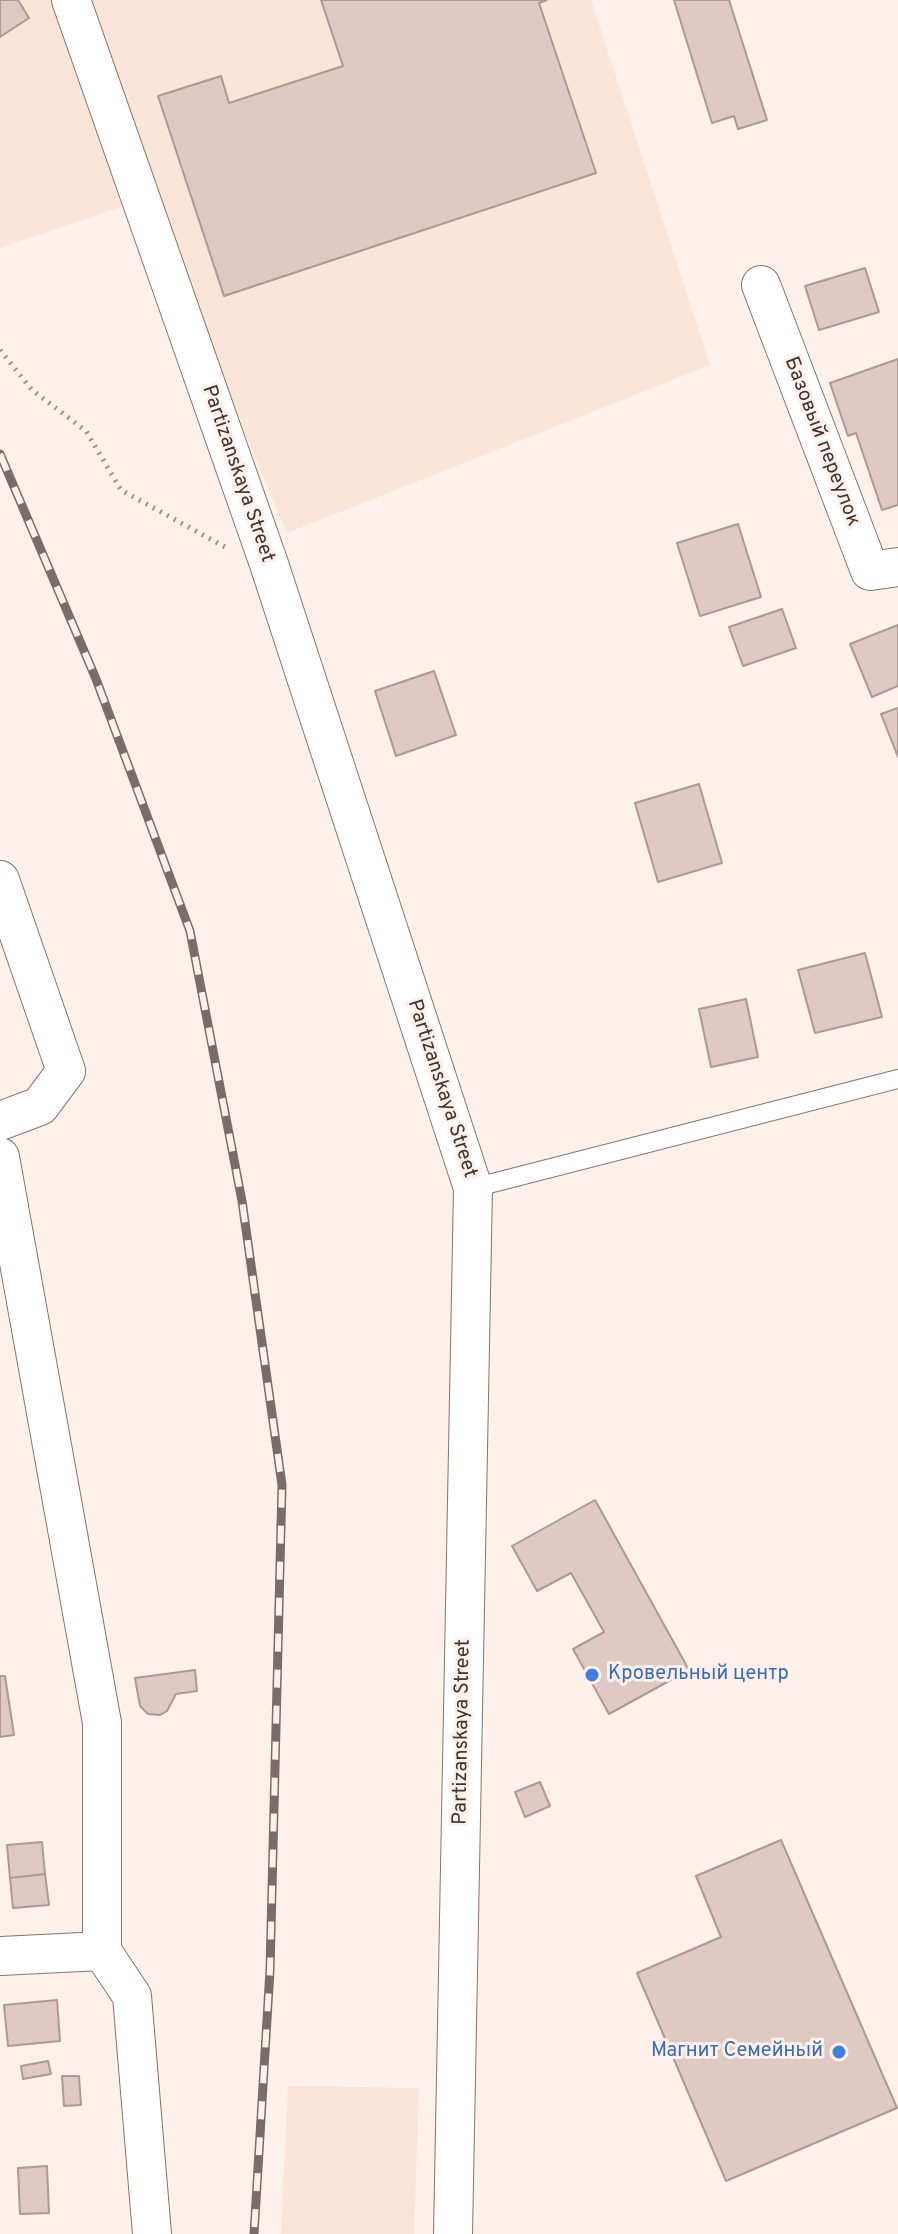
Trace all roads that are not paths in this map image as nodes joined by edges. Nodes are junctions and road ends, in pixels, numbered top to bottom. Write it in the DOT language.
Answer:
graph roads {
  1 [pos="71,0"];
  2 [pos="761,285"];
  3 [pos="898,567"];
  4 [pos="0,880"];
  5 [pos="898,1079"];
  6 [pos="0,1121"];
  7 [pos="0,1157"];
  8 [pos="473,1188"];
  9 [pos="102,1951"];
  10 [pos="0,1956"];
  11 [pos="152,2234"];
  12 [pos="453,2234"];
  1 -- 8 [label="street, Partizanskaya Street"];
  2 -- 3 [label="street, Базовый переулок"];
  4 -- 6 [label="street"];
  5 -- 8 [label="lane"];
  7 -- 9 [label="street"];
  8 -- 12 [label="street, Partizanskaya Street"];
  9 -- 10 [label="street"];
  9 -- 11 [label="street"];
}
